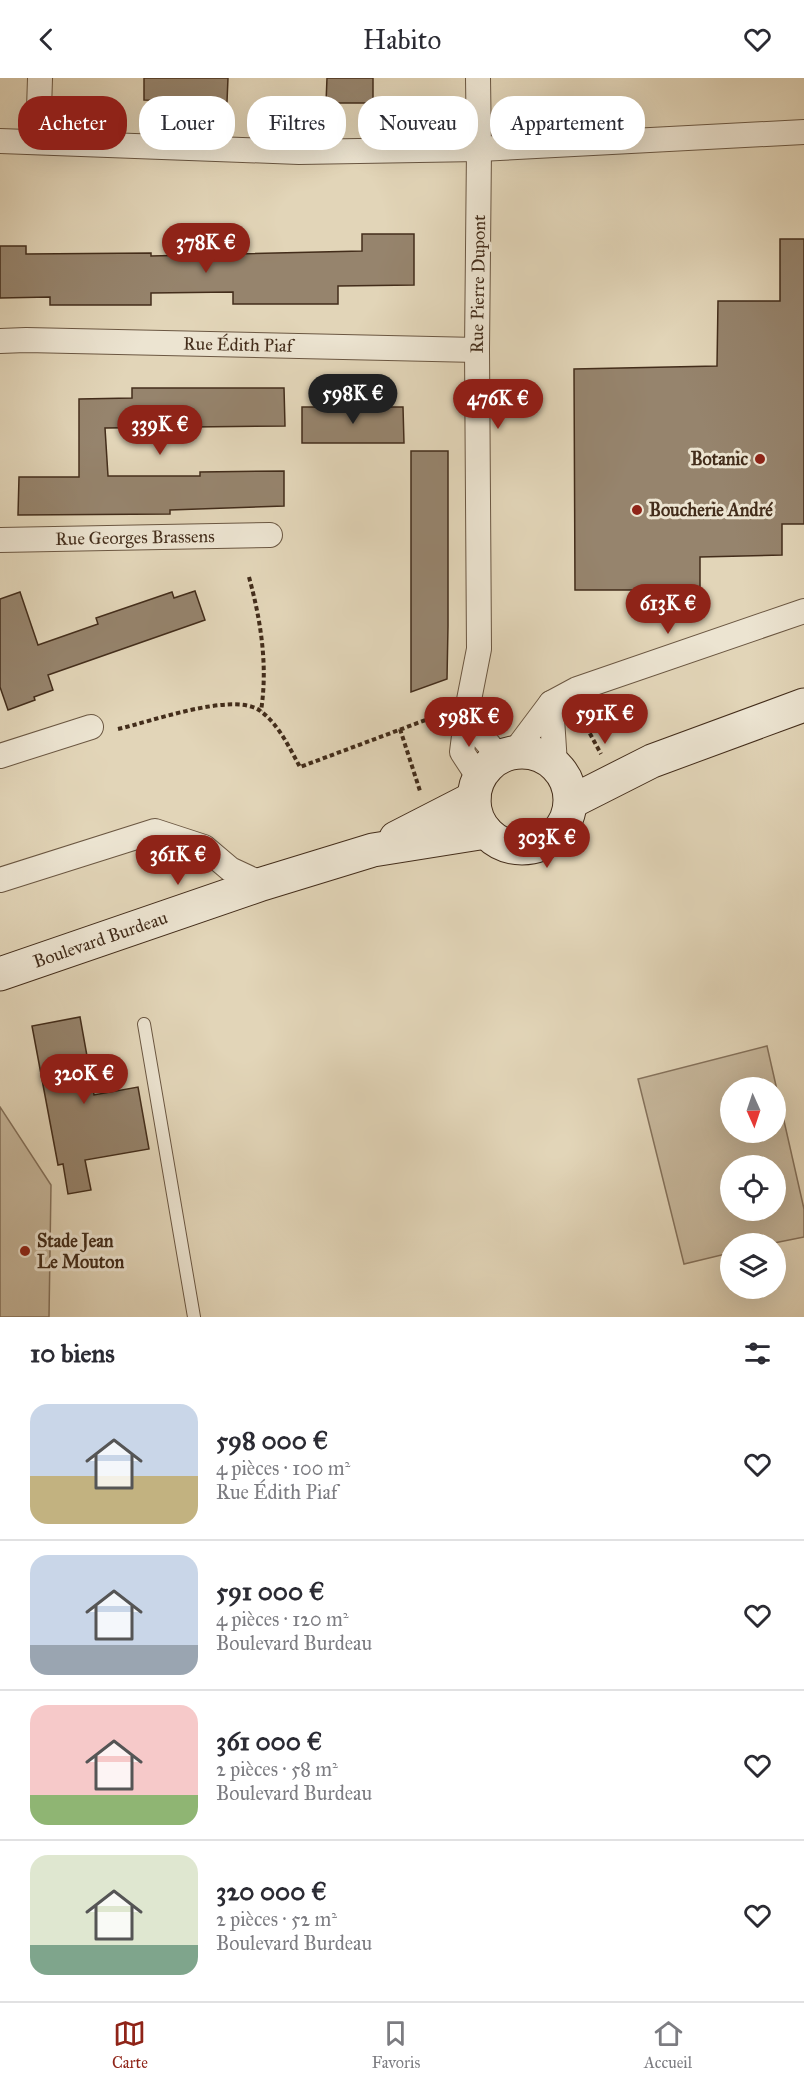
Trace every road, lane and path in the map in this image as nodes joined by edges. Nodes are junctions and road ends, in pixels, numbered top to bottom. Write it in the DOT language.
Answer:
graph roads {
  1 [pos="40,78"];
  2 [pos="478,78"];
  3 [pos="39,96"];
  4 [pos="804,132"];
  5 [pos="0,141"];
  6 [pos="18,141"];
  7 [pos="127,145"];
  8 [pos="479,149"];
  9 [pos="0,341"];
  10 [pos="477,350"];
  11 [pos="270,535"];
  12 [pos="0,540"];
  13 [pos="249,577"];
  14 [pos="804,611"];
  15 [pos="551,703"];
  16 [pos="804,705"];
  17 [pos="458,708"];
  18 [pos="261,711"];
  19 [pos="570,720"];
  20 [pos="91,728"];
  21 [pos="400,729"];
  22 [pos="601,754"];
  23 [pos="0,756"];
  24 [pos="492,771"];
  25 [pos="563,780"];
  26 [pos="421,795"];
  27 [pos="486,832"];
  28 [pos="373,850"];
  29 [pos="0,880"];
  30 [pos="262,884"];
  31 [pos="0,974"];
  32 [pos="144,1024"];
  33 [pos="194,1317"];
  1 -- 3 [label="street"];
  2 -- 8 [label="street, Rue Pierre Dupont"];
  4 -- 8 [label="street"];
  5 -- 6 [label="street"];
  7 -- 8 [label="street"];
  8 -- 10 [label="street, Rue Pierre Dupont"];
  9 -- 10 [label="street, Rue Édith Piaf"];
  10 -- 17 [label="street, Rue Pierre Dupont"];
  11 -- 12 [label="street, Rue Georges Brassens"];
  13 -- 18 [label="path"];
  14 -- 15 [label="street"];
  15 -- 24 [label="street"];
  15 -- 25 [label="street"];
  16 -- 25 [label="main road"];
  17 -- 21 [label="path"];
  17 -- 24 [label="street"];
  18 -- 20 [label="path"];
  18 -- 21 [label="path"];
  19 -- 22 [label="path"];
  20 -- 23 [label="street"];
  21 -- 26 [label="path"];
  24 -- 25 [label="main road"];
  24 -- 27 [label="main road"];
  24 -- 28 [label="main road, Boulevard Burdeau"];
  25 -- 27 [label="main road"];
  27 -- 28 [label="main road, Boulevard Burdeau"];
  28 -- 30 [label="main road, Boulevard Burdeau"];
  29 -- 30 [label="street"];
  30 -- 31 [label="main road, Boulevard Burdeau"];
  32 -- 33 [label="lane"];
}
